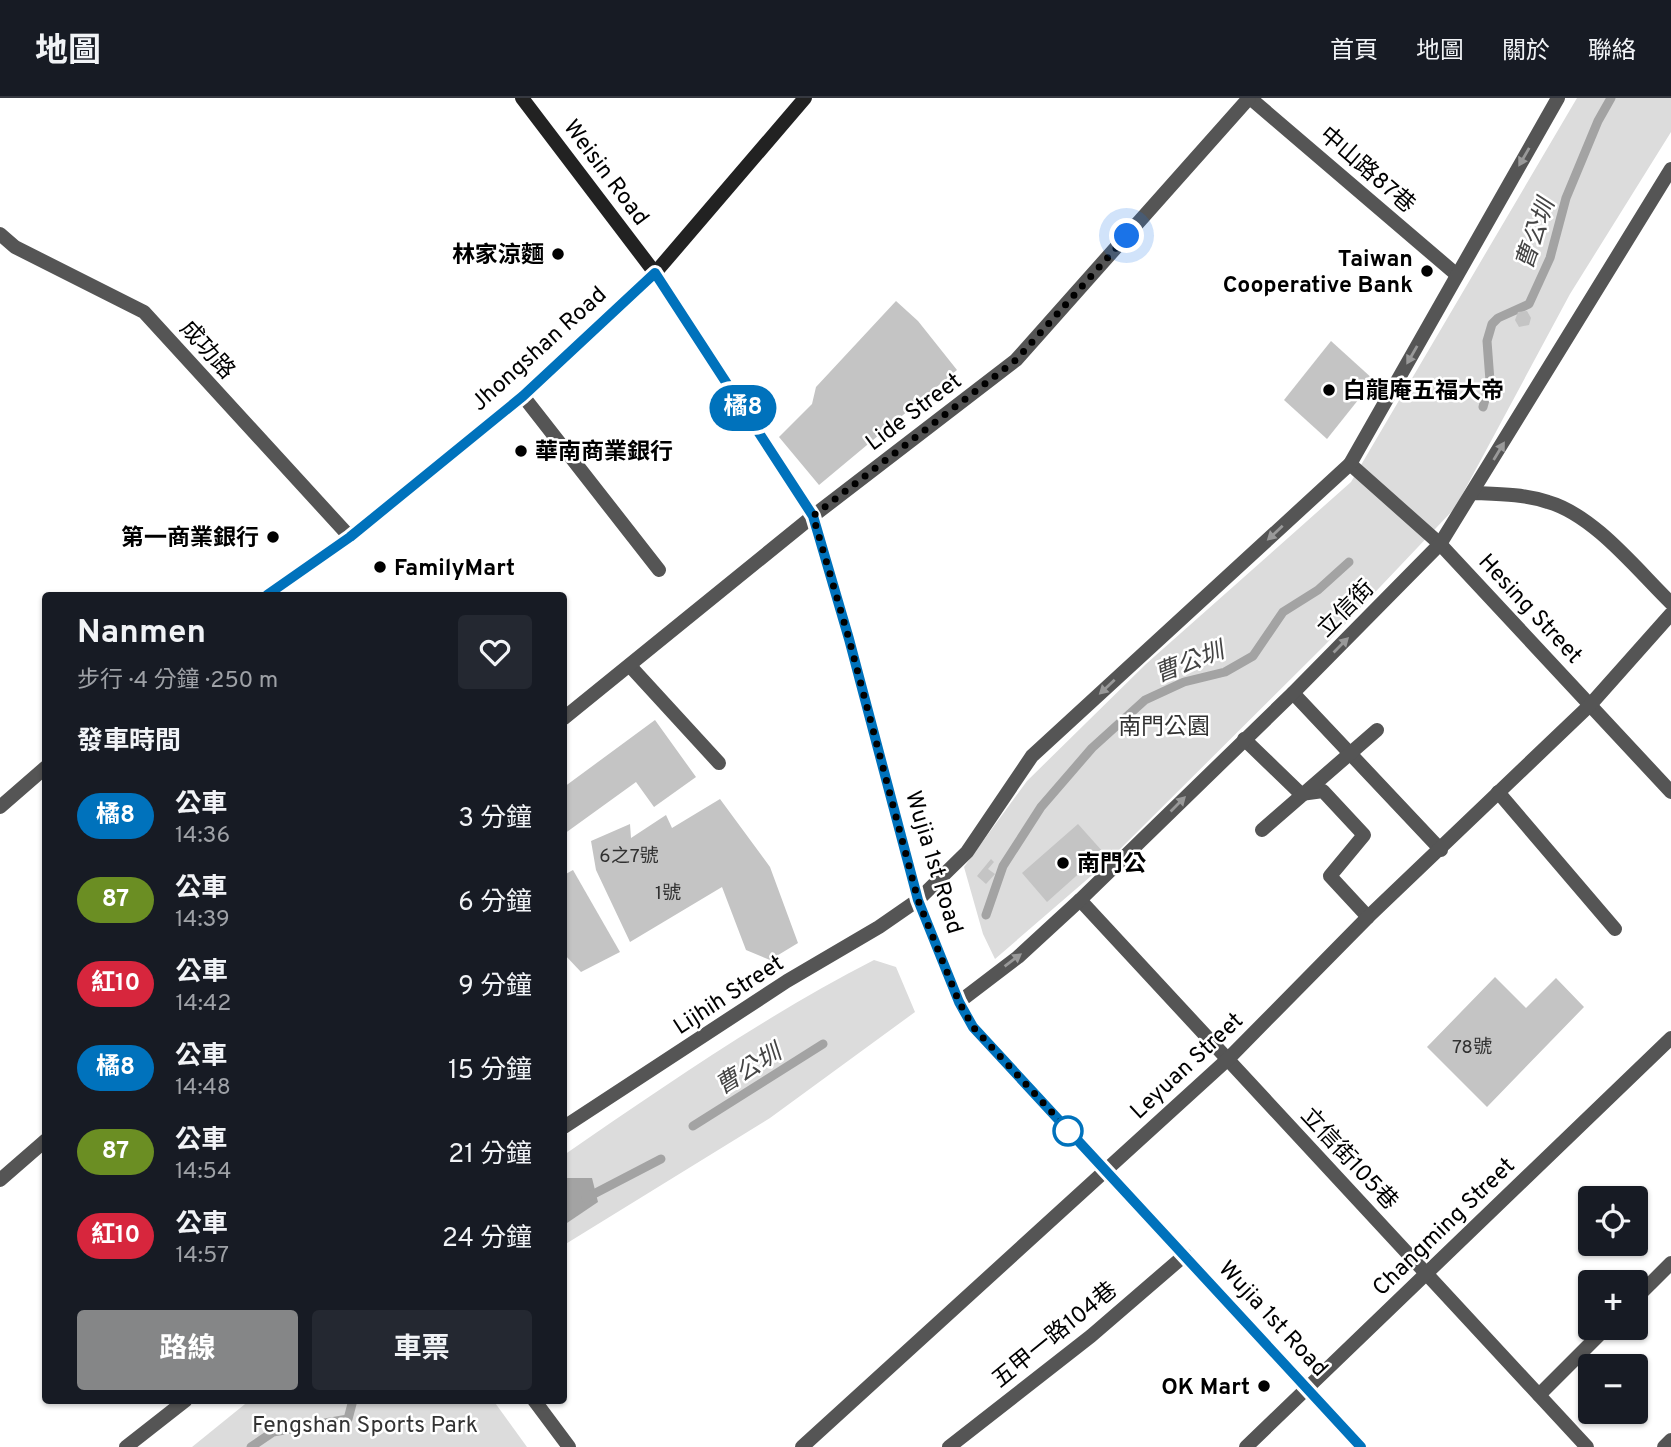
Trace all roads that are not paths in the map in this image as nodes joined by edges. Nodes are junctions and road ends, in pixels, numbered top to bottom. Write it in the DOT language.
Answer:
graph roads {
  1 [pos="523,98"];
  2 [pos="805,98"];
  3 [pos="1250,98"];
  4 [pos="1558,98"];
  5 [pos="1671,169"];
  6 [pos="0,234"];
  7 [pos="655,273"];
  8 [pos="1457,275"];
  9 [pos="523,396"];
  10 [pos="1350,464"];
  11 [pos="1473,493"];
  12 [pos="813,516"];
  13 [pos="350,537"];
  14 [pos="1440,544"];
  15 [pos="659,570"];
  16 [pos="271,592"];
  17 [pos="1671,603"];
  18 [pos="1671,614"];
  19 [pos="630,666"];
  20 [pos="1293,693"];
  21 [pos="1590,705"];
  22 [pos="567,716"];
  23 [pos="1377,730"];
  24 [pos="1244,739"];
  25 [pos="1351,754"];
  26 [pos="719,764"];
  27 [pos="42,770"];
  28 [pos="1498,792"];
  29 [pos="1671,792"];
  30 [pos="1301,794"];
  31 [pos="0,807"];
  32 [pos="1262,830"];
  33 [pos="1441,850"];
  34 [pos="918,900"];
  35 [pos="1080,900"];
  36 [pos="1368,917"];
  37 [pos="1615,929"];
  38 [pos="959,1002"];
  39 [pos="1671,1038"];
  40 [pos="1228,1059"];
  41 [pos="567,1125"];
  42 [pos="42,1143"];
  43 [pos="1106,1171"];
  44 [pos="0,1180"];
  45 [pos="1185,1255"];
  46 [pos="1671,1264"];
  47 [pos="1426,1273"];
  48 [pos="1648,1286"];
  49 [pos="1594,1340"];
  50 [pos="1308,1388"];
  51 [pos="1539,1395"];
  52 [pos="181,1404"];
  53 [pos="537,1404"];
  54 [pos="1671,1440"];
  55 [pos="126,1447"];
  56 [pos="569,1447"];
  57 [pos="802,1447"];
  58 [pos="949,1447"];
  59 [pos="1246,1447"];
  60 [pos="1361,1447"];
  61 [pos="1587,1447"];
  62 [pos="1664,1447"];
  1 -- 7 [label="main road, Weisin Road"];
  2 -- 7 [label="main road, Jhongshan Road"];
  3 -- 8 [label="street, 中山路87巷"];
  3 -- 12 [label="street, Lide Street"];
  4 -- 8 [label="street, one-way"];
  11 -- 5 [label="street, 立信街, one-way"];
  6 -- 13 [label="street, 成功路"];
  7 -- 9 [label="street, Jhongshan Road"];
  7 -- 12 [label="main road, Wujia 1st Road"];
  8 -- 10 [label="street, one-way"];
  9 -- 13 [label="street, Jhongshan Road"];
  9 -- 15 [label="street"];
  10 -- 14 [label="street, Hesing Street"];
  10 -- 34 [label="street, one-way"];
  11 -- 14 [label="street, 立信街"];
  11 -- 17 [label="street"];
  12 -- 19 [label="street, Lide Street"];
  12 -- 34 [label="main road, Wujia 1st Road"];
  13 -- 16 [label="street, Jhongshan Road"];
  20 -- 14 [label="street, 立信街, one-way"];
  14 -- 21 [label="street, Hesing Street"];
  18 -- 21 [label="street, Leyuan Street"];
  19 -- 22 [label="street, Lide Street"];
  19 -- 26 [label="street"];
  20 -- 24 [label="street, 立信街"];
  20 -- 25 [label="street"];
  21 -- 28 [label="street, Leyuan Street"];
  21 -- 29 [label="street, Hesing Street"];
  23 -- 25 [label="street"];
  24 -- 30 [label="street"];
  35 -- 24 [label="street, 立信街, one-way"];
  25 -- 30 [label="street"];
  25 -- 33 [label="street"];
  27 -- 31 [label="street"];
  28 -- 33 [label="street, Leyuan Street"];
  28 -- 37 [label="street"];
  30 -- 32 [label="street"];
  30 -- 36 [label="street"];
  33 -- 36 [label="street, Leyuan Street"];
  34 -- 38 [label="main road, Wujia 1st Road"];
  34 -- 41 [label="street, Lijhih Street"];
  38 -- 35 [label="street, 立信街, one-way"];
  35 -- 40 [label="street, 立信街105巷"];
  36 -- 40 [label="street, Leyuan Street"];
  38 -- 43 [label="main road, Wujia 1st Road"];
  39 -- 47 [label="street, Changming Street"];
  40 -- 43 [label="street, Leyuan Street"];
  40 -- 47 [label="street, 立信街105巷"];
  42 -- 44 [label="street"];
  43 -- 45 [label="main road, Wujia 1st Road"];
  43 -- 57 [label="street, Leyuan Street"];
  45 -- 50 [label="main road, Wujia 1st Road"];
  45 -- 58 [label="street, 五甲一路104巷"];
  46 -- 48 [label="street"];
  47 -- 50 [label="street, Changming Street"];
  47 -- 51 [label="street, 立信街105巷"];
  49 -- 51 [label="street"];
  50 -- 59 [label="street, Changming Street"];
  50 -- 60 [label="main road, Wujia 1st Road"];
  51 -- 61 [label="street, 立信街105巷"];
  52 -- 55 [label="street"];
  53 -- 56 [label="street"];
  54 -- 62 [label="street"];
}
